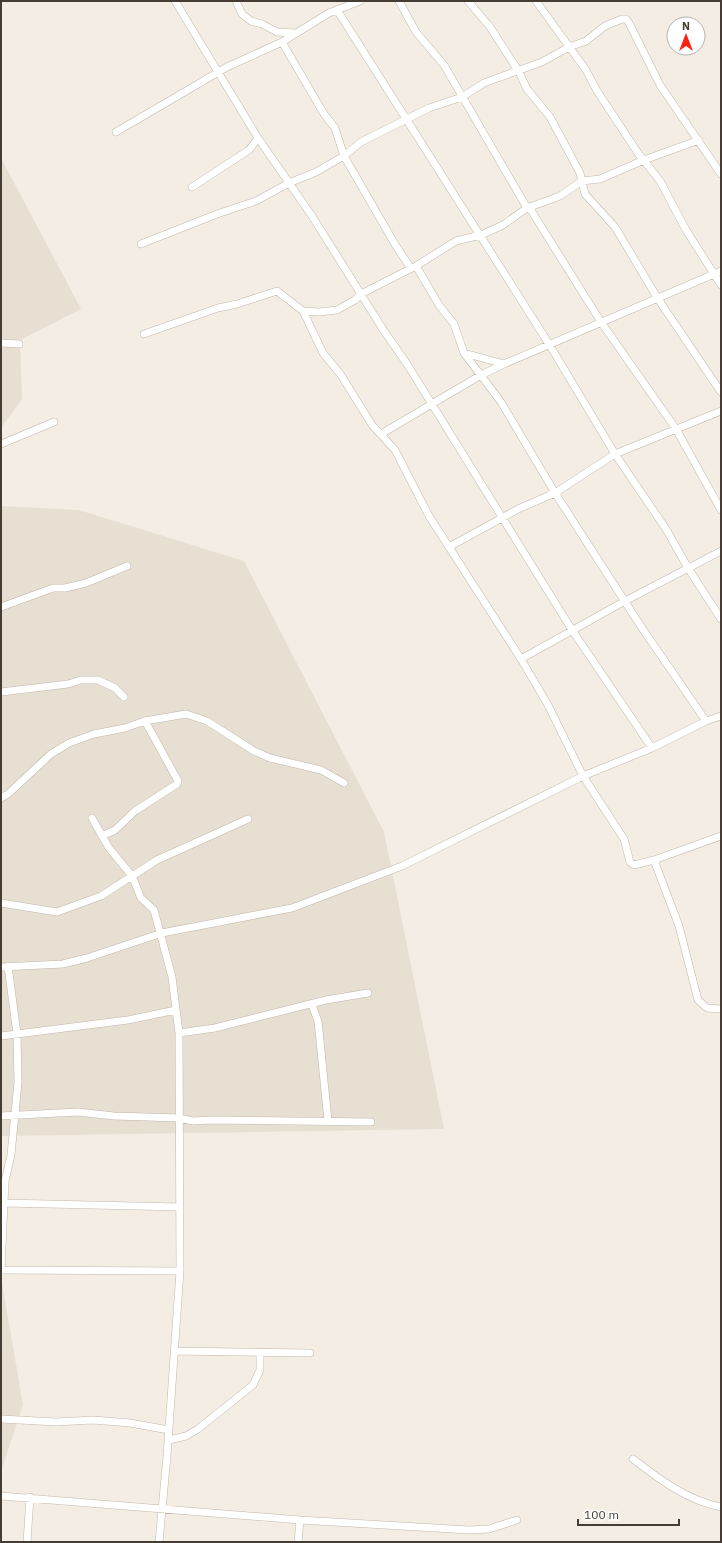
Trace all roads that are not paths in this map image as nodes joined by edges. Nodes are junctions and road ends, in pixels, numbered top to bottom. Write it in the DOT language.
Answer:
graph roads {
  1 [pos="175,1"];
  2 [pos="236,1"];
  3 [pos="360,1"];
  4 [pos="399,1"];
  5 [pos="468,1"];
  6 [pos="536,1"];
  7 [pos="337,10"];
  8 [pos="296,34"];
  9 [pos="282,42"];
  10 [pos="568,46"];
  11 [pos="219,72"];
  12 [pos="519,72"];
  13 [pos="462,97"];
  14 [pos="408,120"];
  15 [pos="116,132"];
  16 [pos="258,138"];
  17 [pos="699,140"];
  18 [pos="344,156"];
  19 [pos="644,160"];
  20 [pos="721,174"];
  21 [pos="582,181"];
  22 [pos="289,183"];
  23 [pos="192,186"];
  24 [pos="528,207"];
  25 [pos="481,235"];
  26 [pos="141,244"];
  27 [pos="413,266"];
  28 [pos="721,271"];
  29 [pos="714,274"];
  30 [pos="721,285"];
  31 [pos="361,294"];
  32 [pos="658,299"];
  33 [pos="303,311"];
  34 [pos="601,322"];
  35 [pos="144,334"];
  36 [pos="1,343"];
  37 [pos="19,344"];
  38 [pos="549,344"];
  39 [pos="464,352"];
  40 [pos="504,364"];
  41 [pos="481,375"];
  42 [pos="721,392"];
  43 [pos="432,405"];
  44 [pos="721,411"];
  45 [pos="54,422"];
  46 [pos="676,429"];
  47 [pos="381,434"];
  48 [pos="1,444"];
  49 [pos="615,454"];
  50 [pos="555,493"];
  51 [pos="721,510"];
  52 [pos="504,517"];
  53 [pos="449,547"];
  54 [pos="721,551"];
  55 [pos="127,566"];
  56 [pos="688,568"];
  57 [pos="625,600"];
  58 [pos="1,607"];
  59 [pos="721,619"];
  60 [pos="572,630"];
  61 [pos="521,660"];
  62 [pos="1,692"];
  63 [pos="124,697"];
  64 [pos="721,718"];
  65 [pos="145,721"];
  66 [pos="706,721"];
  67 [pos="652,748"];
  68 [pos="583,776"];
  69 [pos="344,783"];
  70 [pos="1,798"];
  71 [pos="92,818"];
  72 [pos="248,819"];
  73 [pos="102,836"];
  74 [pos="721,836"];
  75 [pos="654,860"];
  76 [pos="132,876"];
  77 [pos="1,903"];
  78 [pos="162,933"];
  79 [pos="5,966"];
  80 [pos="368,993"];
  81 [pos="312,1005"];
  82 [pos="721,1009"];
  83 [pos="176,1010"];
  84 [pos="179,1033"];
  85 [pos="17,1034"];
  86 [pos="1,1036"];
  87 [pos="1,1116"];
  88 [pos="13,1116"];
  89 [pos="179,1118"];
  90 [pos="328,1121"];
  91 [pos="370,1122"];
  92 [pos="4,1203"];
  93 [pos="180,1207"];
  94 [pos="1,1270"];
  95 [pos="180,1272"];
  96 [pos="175,1351"];
  97 [pos="260,1353"];
  98 [pos="310,1353"];
  99 [pos="1,1419"];
  100 [pos="169,1430"];
  101 [pos="169,1440"];
  102 [pos="633,1459"];
  103 [pos="1,1496"];
  104 [pos="30,1498"];
  105 [pos="721,1507"];
  106 [pos="162,1509"];
  107 [pos="300,1520"];
  108 [pos="516,1520"];
  109 [pos="26,1542"];
  110 [pos="159,1542"];
  111 [pos="298,1542"];
  1 -- 11 [label="street"];
  2 -- 8 [label="street"];
  3 -- 7 [label="street"];
  4 -- 13 [label="street"];
  5 -- 12 [label="street"];
  6 -- 10 [label="street"];
  7 -- 8 [label="street"];
  7 -- 14 [label="street"];
  8 -- 9 [label="street"];
  9 -- 11 [label="street"];
  9 -- 18 [label="street"];
  10 -- 12 [label="street"];
  10 -- 17 [label="street"];
  10 -- 19 [label="street"];
  11 -- 15 [label="street"];
  11 -- 16 [label="street"];
  12 -- 13 [label="street"];
  12 -- 21 [label="street"];
  13 -- 14 [label="street"];
  13 -- 24 [label="street"];
  14 -- 18 [label="street"];
  14 -- 25 [label="street"];
  16 -- 22 [label="street"];
  16 -- 23 [label="street"];
  17 -- 19 [label="street"];
  17 -- 20 [label="street"];
  18 -- 22 [label="street"];
  18 -- 27 [label="street"];
  19 -- 21 [label="street"];
  19 -- 29 [label="street"];
  21 -- 24 [label="street"];
  21 -- 32 [label="street"];
  22 -- 26 [label="street"];
  22 -- 31 [label="street"];
  24 -- 25 [label="street"];
  24 -- 34 [label="street"];
  25 -- 27 [label="street"];
  25 -- 38 [label="street"];
  27 -- 31 [label="street"];
  27 -- 39 [label="street"];
  28 -- 29 [label="street"];
  29 -- 30 [label="street"];
  29 -- 32 [label="street"];
  31 -- 33 [label="street"];
  31 -- 43 [label="street"];
  32 -- 34 [label="street"];
  32 -- 42 [label="street"];
  33 -- 35 [label="street"];
  33 -- 47 [label="street"];
  34 -- 38 [label="street"];
  34 -- 46 [label="street"];
  36 -- 37 [label="street"];
  38 -- 40 [label="street"];
  38 -- 49 [label="street"];
  39 -- 40 [label="street"];
  39 -- 41 [label="street"];
  40 -- 41 [label="street"];
  41 -- 43 [label="street"];
  41 -- 50 [label="street"];
  43 -- 47 [label="street"];
  43 -- 52 [label="street"];
  44 -- 46 [label="street"];
  45 -- 48 [label="street"];
  46 -- 49 [label="street"];
  46 -- 51 [label="street"];
  47 -- 53 [label="street"];
  49 -- 50 [label="street"];
  49 -- 56 [label="street"];
  50 -- 52 [label="street"];
  50 -- 57 [label="street"];
  52 -- 53 [label="street"];
  52 -- 60 [label="street"];
  53 -- 61 [label="street"];
  54 -- 56 [label="street"];
  55 -- 58 [label="street"];
  56 -- 57 [label="street"];
  56 -- 59 [label="street"];
  57 -- 60 [label="street"];
  57 -- 66 [label="street"];
  60 -- 61 [label="street"];
  60 -- 67 [label="street"];
  61 -- 68 [label="street"];
  62 -- 63 [label="street"];
  64 -- 66 [label="street"];
  65 -- 69 [label="street"];
  65 -- 70 [label="street"];
  65 -- 73 [label="street"];
  66 -- 67 [label="street"];
  67 -- 68 [label="street"];
  68 -- 75 [label="street"];
  68 -- 78 [label="street"];
  71 -- 73 [label="street"];
  72 -- 76 [label="street"];
  73 -- 76 [label="street"];
  74 -- 75 [label="street"];
  75 -- 82 [label="street"];
  76 -- 77 [label="street"];
  76 -- 78 [label="street"];
  78 -- 79 [label="street"];
  78 -- 83 [label="street"];
  79 -- 85 [label="street"];
  80 -- 81 [label="street"];
  81 -- 84 [label="street"];
  81 -- 90 [label="street"];
  83 -- 84 [label="street"];
  83 -- 85 [label="street"];
  84 -- 89 [label="street"];
  85 -- 86 [label="street"];
  85 -- 88 [label="street"];
  87 -- 88 [label="street"];
  88 -- 89 [label="street"];
  88 -- 92 [label="street"];
  89 -- 90 [label="street"];
  89 -- 93 [label="street"];
  90 -- 91 [label="street"];
  92 -- 93 [label="street"];
  92 -- 94 [label="street"];
  93 -- 95 [label="street"];
  94 -- 95 [label="street"];
  95 -- 96 [label="street"];
  96 -- 97 [label="street"];
  96 -- 100 [label="street"];
  97 -- 98 [label="street"];
  97 -- 101 [label="street"];
  99 -- 100 [label="street"];
  100 -- 101 [label="street"];
  101 -- 106 [label="street"];
  102 -- 105 [label="street"];
  103 -- 104 [label="street"];
  104 -- 106 [label="street"];
  104 -- 109 [label="street"];
  106 -- 107 [label="street"];
  106 -- 110 [label="street"];
  107 -- 108 [label="street"];
  107 -- 111 [label="street"];
}
